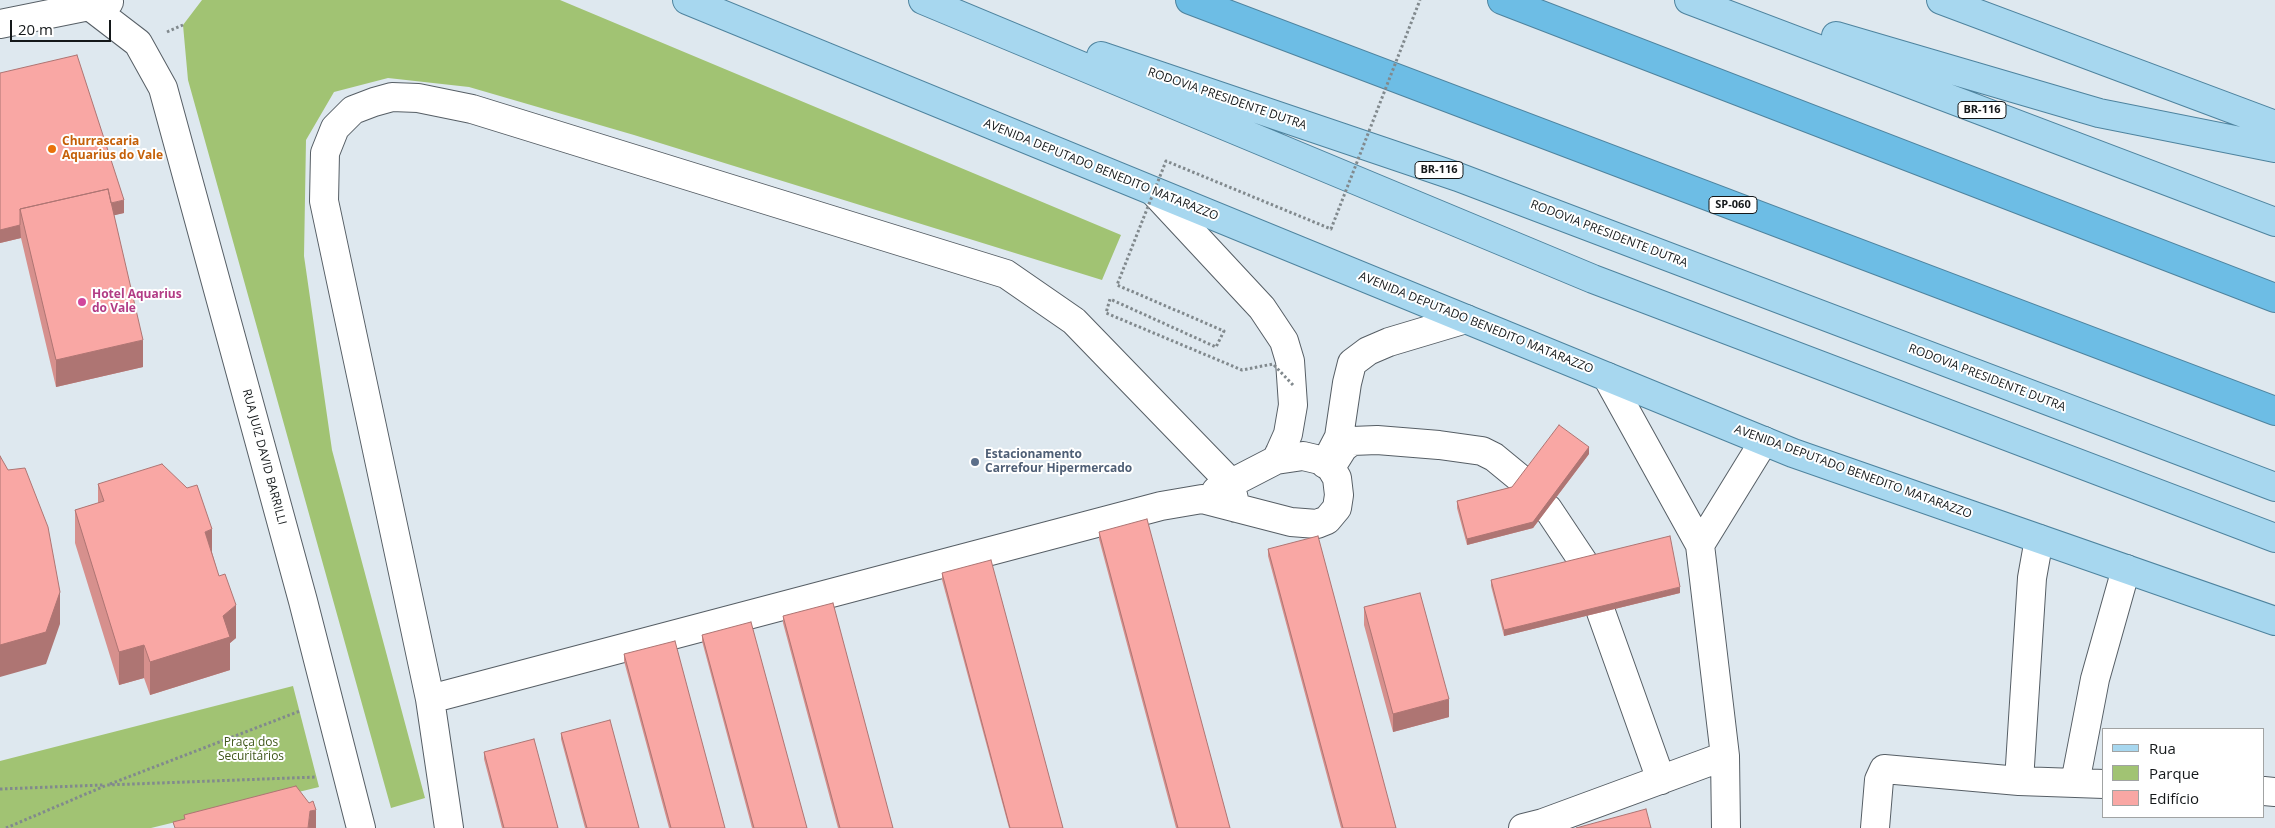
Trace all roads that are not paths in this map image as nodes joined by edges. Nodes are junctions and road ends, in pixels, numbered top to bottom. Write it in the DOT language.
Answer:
graph roads {
  1 [pos="686,0"];
  2 [pos="923,0"];
  3 [pos="935,0"];
  4 [pos="1190,0"];
  5 [pos="1502,0"];
  6 [pos="1941,0"];
  7 [pos="1990,0"];
  8 [pos="102,3"];
  9 [pos="1698,3"];
  10 [pos="0,24"];
  11 [pos="2008,25"];
  12 [pos="2275,125"];
  13 [pos="2275,148"];
  14 [pos="1154,192"];
  15 [pos="2275,222"];
  16 [pos="2275,298"];
  17 [pos="1466,319"];
  18 [pos="1607,377"];
  19 [pos="2275,411"];
  20 [pos="1764,441"];
  21 [pos="1276,460"];
  22 [pos="1328,466"];
  23 [pos="1522,480"];
  24 [pos="2275,487"];
  25 [pos="1233,495"];
  26 [pos="1548,509"];
  27 [pos="2275,538"];
  28 [pos="2039,539"];
  29 [pos="1700,545"];
  30 [pos="1584,563"];
  31 [pos="2126,569"];
  32 [pos="1601,612"];
  33 [pos="2275,621"];
  34 [pos="430,699"];
  35 [pos="1725,756"];
  36 [pos="1661,780"];
  37 [pos="2019,782"];
  38 [pos="2075,783"];
  39 [pos="2102,784"];
  40 [pos="446,824"];
  41 [pos="361,828"];
  42 [pos="1523,828"];
  43 [pos="1726,828"];
  44 [pos="1875,828"];
  1 -- 14 [label="main road, AVENIDA DEPUTADO BENEDITO MATARAZZO"];
  2 -- 27 [label="main road"];
  3 -- 24 [label="main road, RODOVIA PRESIDENTE DUTRA / BR-116"];
  4 -- 19 [label="highway, SP-060"];
  5 -- 16 [label="highway"];
  6 -- 11 [label="main road"];
  7 -- 11 [label="main road"];
  8 -- 10 [label="street"];
  8 -- 41 [label="street, RUA JUIZ DAVID BARRILLI"];
  9 -- 13 [label="main road"];
  9 -- 15 [label="main road, BR-116"];
  11 -- 12 [label="main road"];
  14 -- 17 [label="main road, AVENIDA DEPUTADO BENEDITO MATARAZZO"];
  14 -- 21 [label="street"];
  17 -- 18 [label="main road, AVENIDA DEPUTADO BENEDITO MATARAZZO"];
  17 -- 22 [label="street"];
  18 -- 20 [label="main road, AVENIDA DEPUTADO BENEDITO MATARAZZO"];
  18 -- 29 [label="street"];
  20 -- 28 [label="main road, AVENIDA DEPUTADO BENEDITO MATARAZZO"];
  20 -- 29 [label="street"];
  21 -- 22 [label="street"];
  21 -- 25 [label="street"];
  22 -- 23 [label="street"];
  22 -- 25 [label="street"];
  25 -- 34 [label="street"];
  25 -- 34 [label="street"];
  26 -- 30 [label="street"];
  28 -- 31 [label="main road, AVENIDA DEPUTADO BENEDITO MATARAZZO"];
  28 -- 37 [label="street"];
  29 -- 35 [label="street"];
  31 -- 33 [label="main road, AVENIDA DEPUTADO BENEDITO MATARAZZO"];
  31 -- 38 [label="street"];
  32 -- 36 [label="street"];
  34 -- 40 [label="street"];
  35 -- 36 [label="street"];
  35 -- 43 [label="street"];
  36 -- 42 [label="street"];
  37 -- 38 [label="street"];
  37 -- 44 [label="street"];
  38 -- 39 [label="street"];
}
